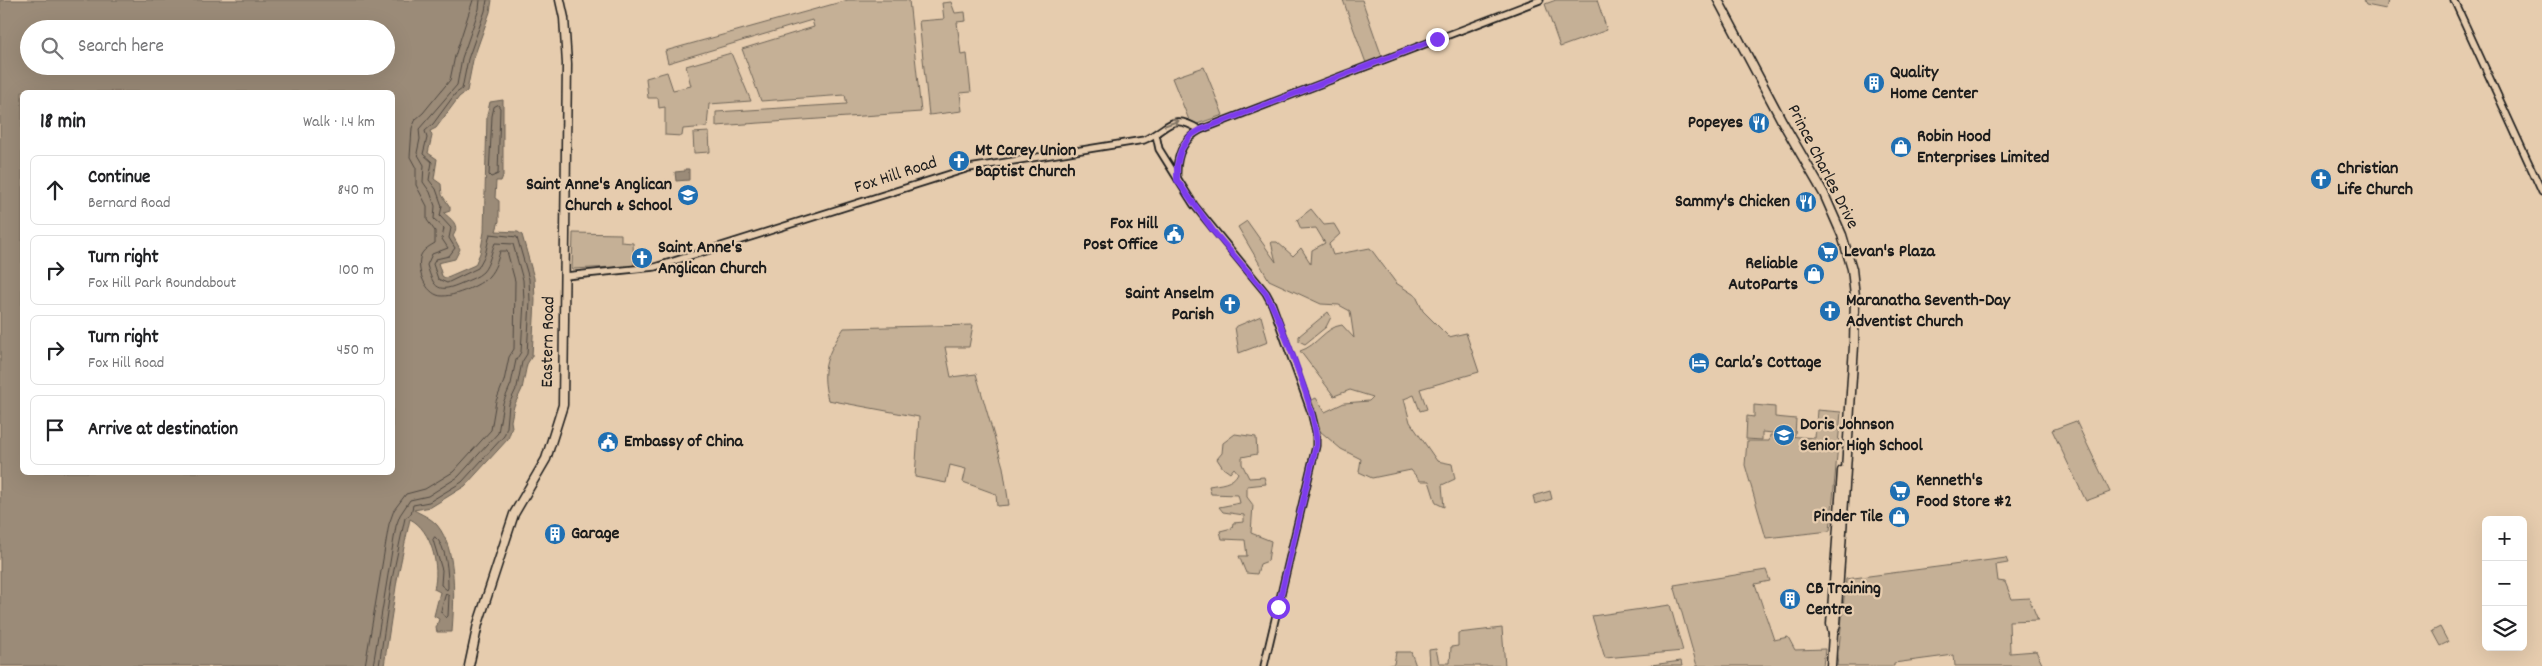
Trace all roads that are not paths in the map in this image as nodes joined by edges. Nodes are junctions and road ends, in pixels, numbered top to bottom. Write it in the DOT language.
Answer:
graph roads {
  1 [pos="560,0"];
  2 [pos="1540,0"];
  3 [pos="2454,0"];
  4 [pos="1718,2"];
  5 [pos="1191,124"];
  6 [pos="1200,130"];
  7 [pos="1156,134"];
  8 [pos="1190,136"];
  9 [pos="1144,140"];
  10 [pos="1157,143"];
  11 [pos="1174,166"];
  12 [pos="2542,192"];
  13 [pos="565,276"];
  14 [pos="469,666"];
  15 [pos="1264,666"];
  16 [pos="1831,666"];
  1 -- 13 [label="highway, Eastern Road"];
  2 -- 6 [label="main road"];
  3 -- 12 [label="main road"];
  4 -- 16 [label="highway, Prince Charles Drive"];
  5 -- 6 [label="main road"];
  7 -- 5 [label="main road, Fox Hill Road, one-way"];
  5 -- 8 [label="main road"];
  6 -- 8 [label="main road"];
  7 -- 9 [label="main road, Fox Hill Road"];
  7 -- 10 [label="main road"];
  8 -- 11 [label="main road"];
  9 -- 10 [label="main road"];
  9 -- 13 [label="main road, Fox Hill Road"];
  10 -- 11 [label="main road"];
  11 -- 15 [label="main road"];
  13 -- 14 [label="highway, Eastern Road"];
}
